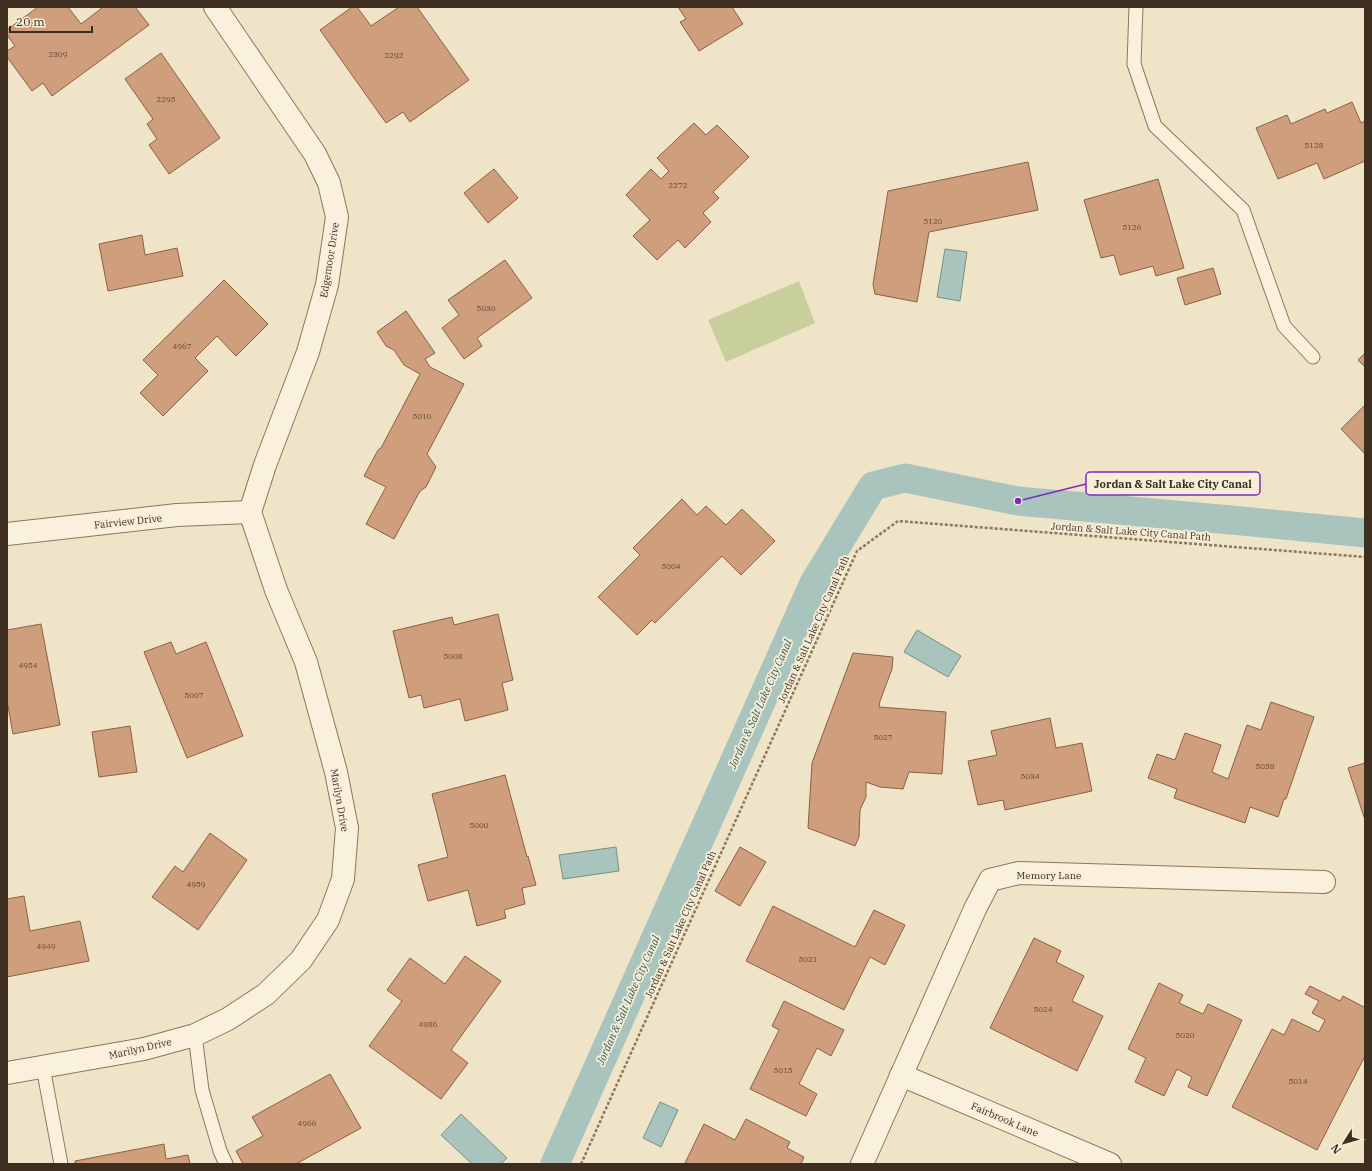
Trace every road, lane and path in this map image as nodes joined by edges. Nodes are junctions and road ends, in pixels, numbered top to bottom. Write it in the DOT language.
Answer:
graph roads {
  1 [pos="215,7"];
  2 [pos="1136,7"];
  3 [pos="1313,357"];
  4 [pos="250,512"];
  5 [pos="7,534"];
  6 [pos="1365,557"];
  7 [pos="1324,882"];
  8 [pos="195,1035"];
  9 [pos="43,1067"];
  10 [pos="7,1072"];
  11 [pos="901,1075"];
  12 [pos="61,1164"];
  13 [pos="226,1164"];
  14 [pos="580,1164"];
  15 [pos="862,1164"];
  16 [pos="1110,1164"];
  1 -- 4 [label="street, Edgemoor Drive"];
  2 -- 3 [label="lane"];
  4 -- 5 [label="street, Fairview Drive"];
  4 -- 8 [label="street, Marilyn Drive"];
  6 -- 14 [label="path, Jordan & Salt Lake City Canal Path"];
  7 -- 11 [label="street, Memory Lane"];
  8 -- 9 [label="street, Marilyn Drive"];
  8 -- 13 [label="lane"];
  9 -- 10 [label="street, Marilyn Drive"];
  9 -- 12 [label="lane"];
  11 -- 15 [label="street, Memory Lane"];
  11 -- 16 [label="street, Fairbrook Lane"];
}
